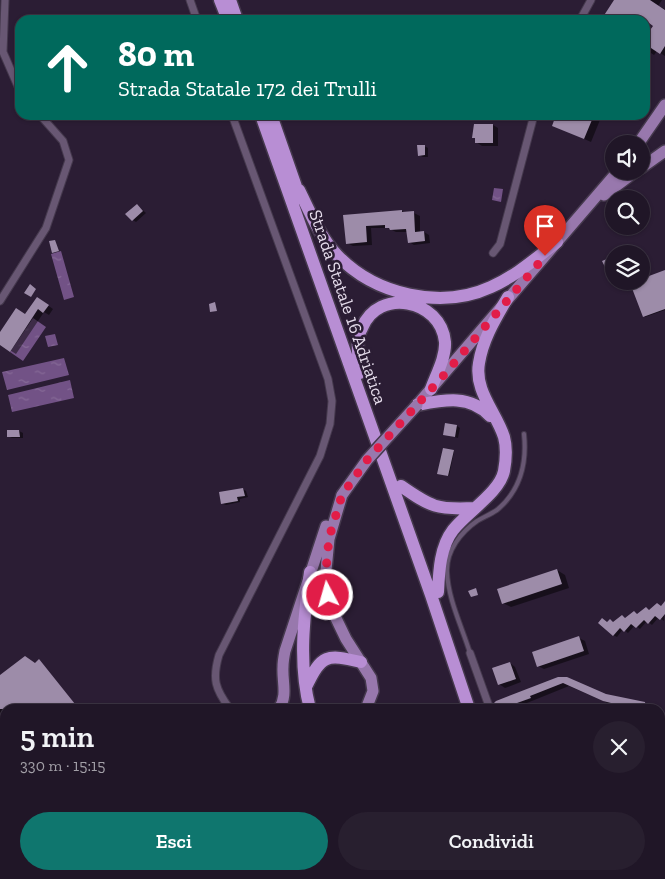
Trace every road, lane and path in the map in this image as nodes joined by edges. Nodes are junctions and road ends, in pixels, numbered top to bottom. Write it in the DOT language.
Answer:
graph roads {
  1 [pos="5,0"];
  2 [pos="190,0"];
  3 [pos="220,0"];
  4 [pos="230,0"];
  5 [pos="591,0"];
  6 [pos="195,15"];
  7 [pos="226,15"];
  8 [pos="235,15"];
  9 [pos="583,15"];
  10 [pos="15,80"];
  11 [pos="665,105"];
  12 [pos="665,116"];
  13 [pos="44,120"];
  14 [pos="234,120"];
  15 [pos="263,120"];
  16 [pos="273,120"];
  17 [pos="533,120"];
  18 [pos="646,135"];
  19 [pos="648,135"];
  20 [pos="665,151"];
  21 [pos="650,162"];
  22 [pos="290,169"];
  23 [pos="610,180"];
  24 [pos="624,180"];
  25 [pos="583,211"];
  26 [pos="557,242"];
  27 [pos="493,253"];
  28 [pos="508,297"];
  29 [pos="0,301"];
  30 [pos="360,374"];
  31 [pos="431,389"];
  32 [pos="417,406"];
  33 [pos="497,423"];
  34 [pos="524,434"];
  35 [pos="401,486"];
  36 [pos="342,495"];
  37 [pos="474,508"];
  38 [pos="310,572"];
  39 [pos="424,574"];
  40 [pos="438,592"];
  41 [pos="470,653"];
  42 [pos="361,662"];
  43 [pos="306,687"];
  44 [pos="226,704"];
  45 [pos="282,704"];
  46 [pos="309,704"];
  47 [pos="368,704"];
  48 [pos="460,704"];
  49 [pos="466,704"];
  50 [pos="474,704"];
  51 [pos="488,704"];
  1 -- 10 [label="street"];
  2 -- 6 [label="street"];
  3 -- 7 [label="highway"];
  4 -- 8 [label="highway"];
  5 -- 9 [label="street"];
  11 -- 18 [label="main road"];
  12 -- 19 [label="main road"];
  13 -- 29 [label="street"];
  14 -- 44 [label="street"];
  15 -- 39 [label="highway, Strada Statale 16 Adriatica"];
  16 -- 22 [label="highway, Strada Statale 16 Adriatica"];
  17 -- 27 [label="street"];
  20 -- 21 [label="main road"];
  22 -- 26 [label="highway"];
  22 -- 30 [label="highway, Strada Statale 16 Adriatica"];
  23 -- 25 [label="main road"];
  24 -- 25 [label="main road"];
  25 -- 26 [label="main road"];
  26 -- 28 [label="main road"];
  28 -- 31 [label="main road"];
  28 -- 33 [label="highway"];
  30 -- 31 [label="highway"];
  30 -- 35 [label="highway, Strada Statale 16 Adriatica"];
  31 -- 32 [label="main road"];
  32 -- 33 [label="highway"];
  32 -- 36 [label="main road, bridge"];
  33 -- 37 [label="highway"];
  34 -- 41 [label="lane"];
  35 -- 37 [label="highway"];
  35 -- 40 [label="highway, Strada Statale 16 Adriatica"];
  36 -- 38 [label="main road"];
  36 -- 42 [label="main road"];
  37 -- 40 [label="highway"];
  38 -- 43 [label="highway"];
  38 -- 45 [label="main road"];
  39 -- 48 [label="highway"];
  39 -- 49 [label="highway, Strada Statale 16 Adriatica"];
  40 -- 50 [label="highway, Strada Statale 16 Adriatica"];
  41 -- 51 [label="street"];
  42 -- 43 [label="highway"];
  42 -- 47 [label="main road"];
  43 -- 46 [label="highway"];
}
